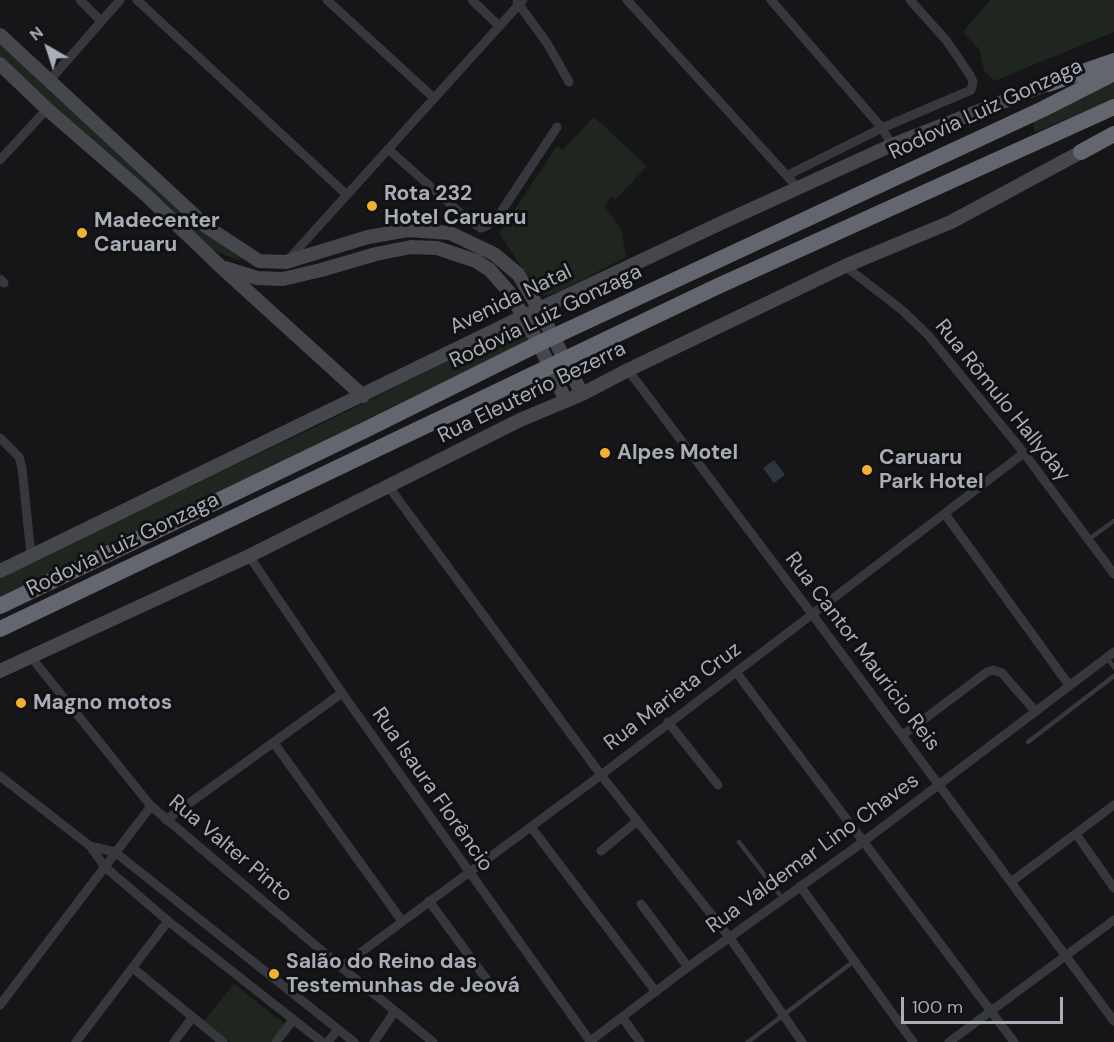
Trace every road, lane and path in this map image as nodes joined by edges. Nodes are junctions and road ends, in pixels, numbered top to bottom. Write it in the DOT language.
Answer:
graph roads {
  1 [pos="80,0"];
  2 [pos="120,0"];
  3 [pos="137,0"];
  4 [pos="327,0"];
  5 [pos="472,0"];
  6 [pos="627,0"];
  7 [pos="771,0"];
  8 [pos="910,0"];
  9 [pos="926,0"];
  10 [pos="519,1"];
  11 [pos="919,9"];
  12 [pos="101,21"];
  13 [pos="499,26"];
  14 [pos="0,35"];
  15 [pos="1114,61"];
  16 [pos="0,64"];
  17 [pos="1114,73"];
  18 [pos="49,81"];
  19 [pos="569,82"];
  20 [pos="1048,84"];
  21 [pos="434,98"];
  22 [pos="1114,107"];
  23 [pos="47,109"];
  24 [pos="557,127"];
  25 [pos="882,128"];
  26 [pos="1114,134"];
  27 [pos="115,141"];
  28 [pos="892,145"];
  29 [pos="388,149"];
  30 [pos="1080,152"];
  31 [pos="102,156"];
  32 [pos="0,160"];
  33 [pos="788,176"];
  34 [pos="798,188"];
  35 [pos="347,195"];
  36 [pos="286,262"];
  37 [pos="220,266"];
  38 [pos="845,266"];
  39 [pos="539,309"];
  40 [pos="524,316"];
  41 [pos="628,370"];
  42 [pos="582,394"];
  43 [pos="363,396"];
  44 [pos="566,401"];
  45 [pos="0,438"];
  46 [pos="1024,453"];
  47 [pos="388,487"];
  48 [pos="945,514"];
  49 [pos="1114,521"];
  50 [pos="1089,539"];
  51 [pos="31,555"];
  52 [pos="249,556"];
  53 [pos="0,571"];
  54 [pos="1114,574"];
  55 [pos="0,606"];
  56 [pos="812,614"];
  57 [pos="0,629"];
  58 [pos="1110,654"];
  59 [pos="31,657"];
  60 [pos="1114,667"];
  61 [pos="0,671"];
  62 [pos="736,672"];
  63 [pos="1114,676"];
  64 [pos="1069,686"];
  65 [pos="342,693"];
  66 [pos="1035,711"];
  67 [pos="668,722"];
  68 [pos="903,735"];
  69 [pos="1028,742"];
  70 [pos="274,743"];
  71 [pos="601,774"];
  72 [pos="0,776"];
  73 [pos="939,784"];
  74 [pos="718,785"];
  75 [pos="1114,804"];
  76 [pos="151,806"];
  77 [pos="166,820"];
  78 [pos="636,822"];
  79 [pos="531,826"];
  80 [pos="1076,834"];
  81 [pos="739,842"];
  82 [pos="863,842"];
  83 [pos="90,846"];
  84 [pos="601,851"];
  85 [pos="115,852"];
  86 [pos="105,867"];
  87 [pos="468,872"];
  88 [pos="1011,882"];
  89 [pos="800,886"];
  90 [pos="1114,888"];
  91 [pos="783,898"];
  92 [pos="429,901"];
  93 [pos="641,904"];
  94 [pos="1114,920"];
  95 [pos="168,921"];
  96 [pos="402,921"];
  97 [pos="730,938"];
  98 [pos="1066,956"];
  99 [pos="854,961"];
  100 [pos="341,967"];
  101 [pos="688,967"];
  102 [pos="133,968"];
  103 [pos="487,981"];
  104 [pos="656,992"];
  105 [pos="0,1005"];
  106 [pos="990,1010"];
  107 [pos="395,1011"];
  108 [pos="783,1016"];
  109 [pos="622,1017"];
  110 [pos="192,1018"];
  111 [pos="293,1020"];
  112 [pos="1114,1022"];
  113 [pos="338,1029"];
  114 [pos="76,1042"];
  115 [pos="174,1042"];
  116 [pos="223,1042"];
  117 [pos="276,1042"];
  118 [pos="322,1042"];
  119 [pos="328,1042"];
  120 [pos="354,1042"];
  121 [pos="374,1042"];
  122 [pos="433,1042"];
  123 [pos="590,1042"];
  124 [pos="640,1042"];
  125 [pos="748,1042"];
  126 [pos="802,1042"];
  127 [pos="913,1042"];
  128 [pos="949,1042"];
  129 [pos="1014,1042"];
  1 -- 12 [label="street"];
  2 -- 12 [label="street"];
  3 -- 35 [label="street"];
  4 -- 21 [label="street"];
  5 -- 13 [label="street"];
  6 -- 33 [label="street"];
  7 -- 25 [label="street"];
  8 -- 11 [label="street"];
  9 -- 11 [label="street"];
  10 -- 13 [label="street"];
  10 -- 19 [label="street"];
  11 -- 25 [label="street"];
  12 -- 18 [label="street"];
  13 -- 21 [label="street"];
  14 -- 18 [label="street"];
  15 -- 20 [label="highway"];
  16 -- 23 [label="street"];
  17 -- 55 [label="highway, Rodovia Luiz Gonzaga"];
  18 -- 27 [label="street"];
  20 -- 28 [label="street, Avenida Natal"];
  21 -- 29 [label="street"];
  22 -- 57 [label="highway, Rodovia Luiz Gonzaga"];
  23 -- 31 [label="street"];
  23 -- 32 [label="street"];
  24 -- 29 [label="street"];
  25 -- 28 [label="street"];
  25 -- 33 [label="street"];
  26 -- 30 [label="highway"];
  27 -- 31 [label="street"];
  27 -- 36 [label="street"];
  28 -- 34 [label="street, Avenida Natal"];
  29 -- 35 [label="street"];
  30 -- 38 [label="street, Rua Eleuterio Bezerra"];
  31 -- 37 [label="street"];
  33 -- 34 [label="street"];
  34 -- 39 [label="street, Avenida Natal"];
  35 -- 36 [label="street"];
  36 -- 39 [label="street"];
  37 -- 40 [label="street"];
  37 -- 43 [label="street"];
  38 -- 41 [label="street, Rua Eleuterio Bezerra"];
  38 -- 46 [label="street, Rua Rômulo Hallyday"];
  39 -- 40 [label="street, Avenida Natal"];
  39 -- 42 [label="street"];
  40 -- 43 [label="street, Avenida Natal"];
  40 -- 44 [label="street"];
  41 -- 42 [label="street, Rua Eleuterio Bezerra"];
  41 -- 56 [label="street, Rua Cantor Mauricio Reis"];
  42 -- 44 [label="street, Rua Eleuterio Bezerra"];
  43 -- 51 [label="street, Avenida Natal"];
  44 -- 47 [label="street, Rua Eleuterio Bezerra"];
  45 -- 51 [label="street"];
  46 -- 48 [label="street, Rua Marieta Cruz"];
  46 -- 50 [label="street, Rua Rômulo Hallyday"];
  47 -- 52 [label="street, Rua Eleuterio Bezerra"];
  47 -- 71 [label="street"];
  48 -- 56 [label="street, Rua Marieta Cruz"];
  48 -- 64 [label="street"];
  49 -- 50 [label="lane"];
  50 -- 54 [label="street, Rua Rômulo Hallyday"];
  51 -- 53 [label="street, Avenida Natal"];
  52 -- 59 [label="street, Rua Eleuterio Bezerra"];
  52 -- 65 [label="street, Rua Isaura Florêncio"];
  56 -- 62 [label="street, Rua Marieta Cruz"];
  56 -- 68 [label="street, Rua Cantor Mauricio Reis"];
  58 -- 60 [label="lane"];
  58 -- 64 [label="street, Rua Valdemar Lino Chaves"];
  59 -- 61 [label="street, Rua Eleuterio Bezerra"];
  59 -- 76 [label="street, Rua Valter Pinto"];
  62 -- 67 [label="street, Rua Marieta Cruz"];
  62 -- 82 [label="street"];
  63 -- 69 [label="lane"];
  64 -- 66 [label="street, Rua Valdemar Lino Chaves"];
  65 -- 70 [label="street"];
  65 -- 87 [label="street, Rua Isaura Florêncio"];
  66 -- 68 [label="street"];
  66 -- 73 [label="street, Rua Valdemar Lino Chaves"];
  67 -- 71 [label="street, Rua Marieta Cruz"];
  67 -- 74 [label="street"];
  68 -- 73 [label="street, Rua Cantor Mauricio Reis"];
  70 -- 77 [label="street"];
  70 -- 96 [label="street"];
  71 -- 78 [label="street"];
  71 -- 79 [label="street, Rua Marieta Cruz"];
  72 -- 83 [label="street"];
  73 -- 82 [label="street, Rua Valdemar Lino Chaves"];
  73 -- 88 [label="street, Rua Cantor Mauricio Reis"];
  75 -- 80 [label="street"];
  76 -- 77 [label="street, Rua Valter Pinto"];
  76 -- 85 [label="street"];
  77 -- 100 [label="street, Rua Valter Pinto"];
  78 -- 84 [label="street"];
  78 -- 97 [label="street"];
  79 -- 87 [label="street, Rua Marieta Cruz"];
  79 -- 104 [label="street"];
  80 -- 88 [label="street"];
  80 -- 90 [label="street"];
  81 -- 91 [label="lane"];
  82 -- 89 [label="street, Rua Valdemar Lino Chaves"];
  82 -- 106 [label="street"];
  83 -- 85 [label="street"];
  83 -- 86 [label="street"];
  85 -- 86 [label="street"];
  85 -- 113 [label="street"];
  86 -- 95 [label="street"];
  86 -- 105 [label="street"];
  87 -- 92 [label="street, Rua Marieta Cruz"];
  87 -- 123 [label="street, Rua Isaura Florêncio"];
  88 -- 98 [label="street, Rua Cantor Mauricio Reis"];
  89 -- 91 [label="street, Rua Valdemar Lino Chaves"];
  89 -- 99 [label="street"];
  91 -- 97 [label="street, Rua Valdemar Lino Chaves"];
  92 -- 96 [label="street, Rua Marieta Cruz"];
  92 -- 103 [label="street"];
  93 -- 101 [label="street"];
  94 -- 98 [label="street"];
  95 -- 102 [label="street"];
  95 -- 111 [label="street"];
  96 -- 100 [label="street, Rua Marieta Cruz"];
  97 -- 101 [label="street, Rua Valdemar Lino Chaves"];
  97 -- 108 [label="street"];
  98 -- 106 [label="street"];
  98 -- 112 [label="street, Rua Cantor Mauricio Reis"];
  99 -- 108 [label="lane"];
  99 -- 127 [label="street"];
  100 -- 107 [label="street, Rua Valter Pinto"];
  101 -- 104 [label="street, Rua Valdemar Lino Chaves"];
  102 -- 110 [label="street"];
  102 -- 114 [label="street"];
  104 -- 109 [label="street, Rua Valdemar Lino Chaves"];
  106 -- 128 [label="street"];
  106 -- 129 [label="street"];
  107 -- 121 [label="street"];
  107 -- 122 [label="street, Rua Valter Pinto"];
  108 -- 125 [label="lane"];
  108 -- 126 [label="street"];
  109 -- 123 [label="street, Rua Valdemar Lino Chaves"];
  109 -- 124 [label="street"];
  110 -- 115 [label="street"];
  110 -- 116 [label="street"];
  111 -- 117 [label="street"];
  111 -- 118 [label="street"];
  113 -- 119 [label="street"];
  113 -- 120 [label="street"];
}
